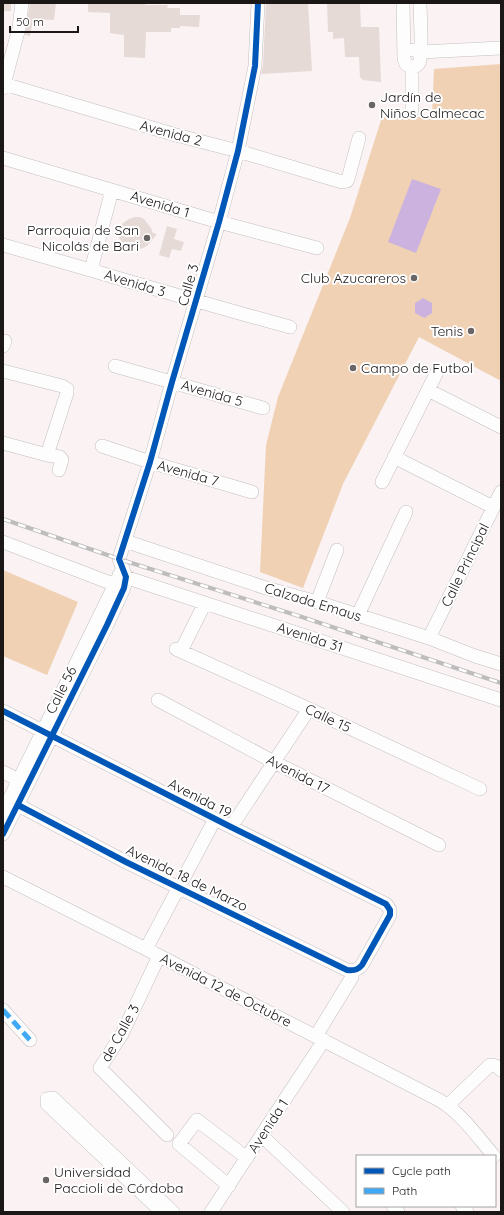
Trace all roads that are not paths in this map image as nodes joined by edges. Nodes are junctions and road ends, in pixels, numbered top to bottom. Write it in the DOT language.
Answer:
graph roads {
  1 [pos="22,3"];
  2 [pos="258,3"];
  3 [pos="403,3"];
  4 [pos="420,3"];
  5 [pos="501,48"];
  6 [pos="403,49"];
  7 [pos="421,52"];
  8 [pos="412,68"];
  9 [pos="4,86"];
  10 [pos="412,110"];
  11 [pos="359,138"];
  12 [pos="238,151"];
  13 [pos="3,158"];
  14 [pos="112,190"];
  15 [pos="219,222"];
  16 [pos="3,245"];
  17 [pos="317,248"];
  18 [pos="90,270"];
  19 [pos="196,301"];
  20 [pos="290,327"];
  21 [pos="116,366"];
  22 [pos="3,371"];
  23 [pos="437,372"];
  24 [pos="172,382"];
  25 [pos="428,390"];
  26 [pos="263,408"];
  27 [pos="501,427"];
  28 [pos="3,443"];
  29 [pos="102,446"];
  30 [pos="47,455"];
  31 [pos="394,457"];
  32 [pos="150,462"];
  33 [pos="59,470"];
  34 [pos="382,482"];
  35 [pos="252,492"];
  36 [pos="501,492"];
  37 [pos="493,507"];
  38 [pos="406,512"];
  39 [pos="125,541"];
  40 [pos="3,542"];
  41 [pos="337,550"];
  42 [pos="121,579"];
  43 [pos="317,602"];
  44 [pos="205,603"];
  45 [pos="358,615"];
  46 [pos="429,638"];
  47 [pos="501,664"];
  48 [pos="158,700"];
  49 [pos="501,700"];
  50 [pos="309,709"];
  51 [pos="3,711"];
  52 [pos="47,734"];
  53 [pos="274,762"];
  54 [pos="3,772"];
  55 [pos="23,782"];
  56 [pos="480,789"];
  57 [pos="18,805"];
  58 [pos="3,812"];
  59 [pos="215,819"];
  60 [pos="231,827"];
  61 [pos="3,834"];
  62 [pos="439,845"];
  63 [pos="3,877"];
  64 [pos="178,888"];
  65 [pos="146,949"];
  66 [pos="159,956"];
  67 [pos="350,974"];
  68 [pos="3,1010"];
  69 [pos="320,1038"];
  70 [pos="30,1040"];
  71 [pos="498,1067"];
  72 [pos="448,1105"];
  73 [pos="166,1135"];
  74 [pos="262,1136"];
  75 [pos="492,1155"];
  76 [pos="247,1158"];
  77 [pos="229,1186"];
  78 [pos="217,1210"];
  79 [pos="162,1212"];
  80 [pos="173,1212"];
  81 [pos="343,1212"];
  1 -- 9 [label="street"];
  2 -- 12 [label="street, Calle 3"];
  3 -- 6 [label="street"];
  4 -- 7 [label="street"];
  5 -- 7 [label="street"];
  6 -- 7 [label="street"];
  6 -- 8 [label="street"];
  7 -- 8 [label="street"];
  8 -- 10 [label="street"];
  9 -- 12 [label="street, Avenida 2"];
  11 -- 12 [label="street, Avenida 2"];
  12 -- 15 [label="street, Calle 3"];
  13 -- 14 [label="street, Avenida 1"];
  14 -- 15 [label="street, Avenida 1"];
  14 -- 18 [label="street"];
  15 -- 17 [label="street, Avenida 1"];
  15 -- 19 [label="street, Calle 3"];
  16 -- 18 [label="street, Avenida 3"];
  18 -- 19 [label="street, Avenida 3"];
  19 -- 20 [label="street, Avenida 3"];
  19 -- 24 [label="street, Calle 3"];
  21 -- 24 [label="street, Avenida 5"];
  22 -- 30 [label="street"];
  23 -- 25 [label="street"];
  24 -- 26 [label="street, Avenida 5"];
  24 -- 32 [label="street, Calle 3"];
  25 -- 27 [label="street"];
  25 -- 31 [label="street"];
  28 -- 30 [label="street"];
  29 -- 32 [label="street, Avenida 7"];
  30 -- 33 [label="street"];
  31 -- 34 [label="street"];
  31 -- 37 [label="street"];
  32 -- 35 [label="street, Avenida 7"];
  32 -- 39 [label="street, Calle 3"];
  36 -- 37 [label="street, Calle Principal"];
  37 -- 46 [label="street, Calle Principal"];
  38 -- 45 [label="street"];
  39 -- 42 [label="street, Calle 3"];
  39 -- 43 [label="street, Calzada Emaus"];
  40 -- 42 [label="street, Avenida 31"];
  41 -- 43 [label="street"];
  42 -- 44 [label="street, Avenida 31"];
  42 -- 52 [label="street, Calle 56"];
  43 -- 45 [label="street, Calzada Emaus"];
  44 -- 49 [label="street, Avenida 31"];
  44 -- 50 [label="street, Calle 15"];
  45 -- 46 [label="street, Calzada Emaus"];
  46 -- 47 [label="street, Calzada Emaus"];
  48 -- 53 [label="street, Avenida 17"];
  50 -- 53 [label="street"];
  50 -- 56 [label="street, Calle 15"];
  51 -- 52 [label="street, Avenida 19"];
  52 -- 55 [label="street, Calle 56"];
  52 -- 59 [label="street, Avenida 19"];
  53 -- 60 [label="street"];
  53 -- 62 [label="street, Avenida 17"];
  54 -- 55 [label="street"];
  55 -- 57 [label="street, Calle 56"];
  55 -- 58 [label="street, Calle 56"];
  57 -- 61 [label="street, Calle 56"];
  57 -- 64 [label="street, Avenida 18 de Marzo"];
  59 -- 60 [label="street, Avenida 19"];
  59 -- 64 [label="street"];
  60 -- 67 [label="street, Avenida 19"];
  63 -- 65 [label="street, Avenida 12 de Octubre"];
  64 -- 65 [label="street"];
  64 -- 67 [label="street, Avenida 18 de Marzo"];
  65 -- 66 [label="street, Avenida 12 de Octubre"];
  66 -- 69 [label="street, Avenida 12 de Octubre"];
  66 -- 73 [label="street, de Calle 3"];
  67 -- 69 [label="street, Avenida 1"];
  68 -- 70 [label="street"];
  69 -- 72 [label="street, Avenida 12 de Octubre"];
  69 -- 74 [label="street, Avenida 1"];
  71 -- 72 [label="street"];
  72 -- 75 [label="street, Avenida 12 de Octubre"];
  74 -- 76 [label="street, Avenida 1"];
  74 -- 81 [label="street"];
  76 -- 77 [label="street, Avenida 1"];
  76 -- 77 [label="street"];
  77 -- 78 [label="street, Avenida 1"];
  79 -- 80 [label="street"];
}
